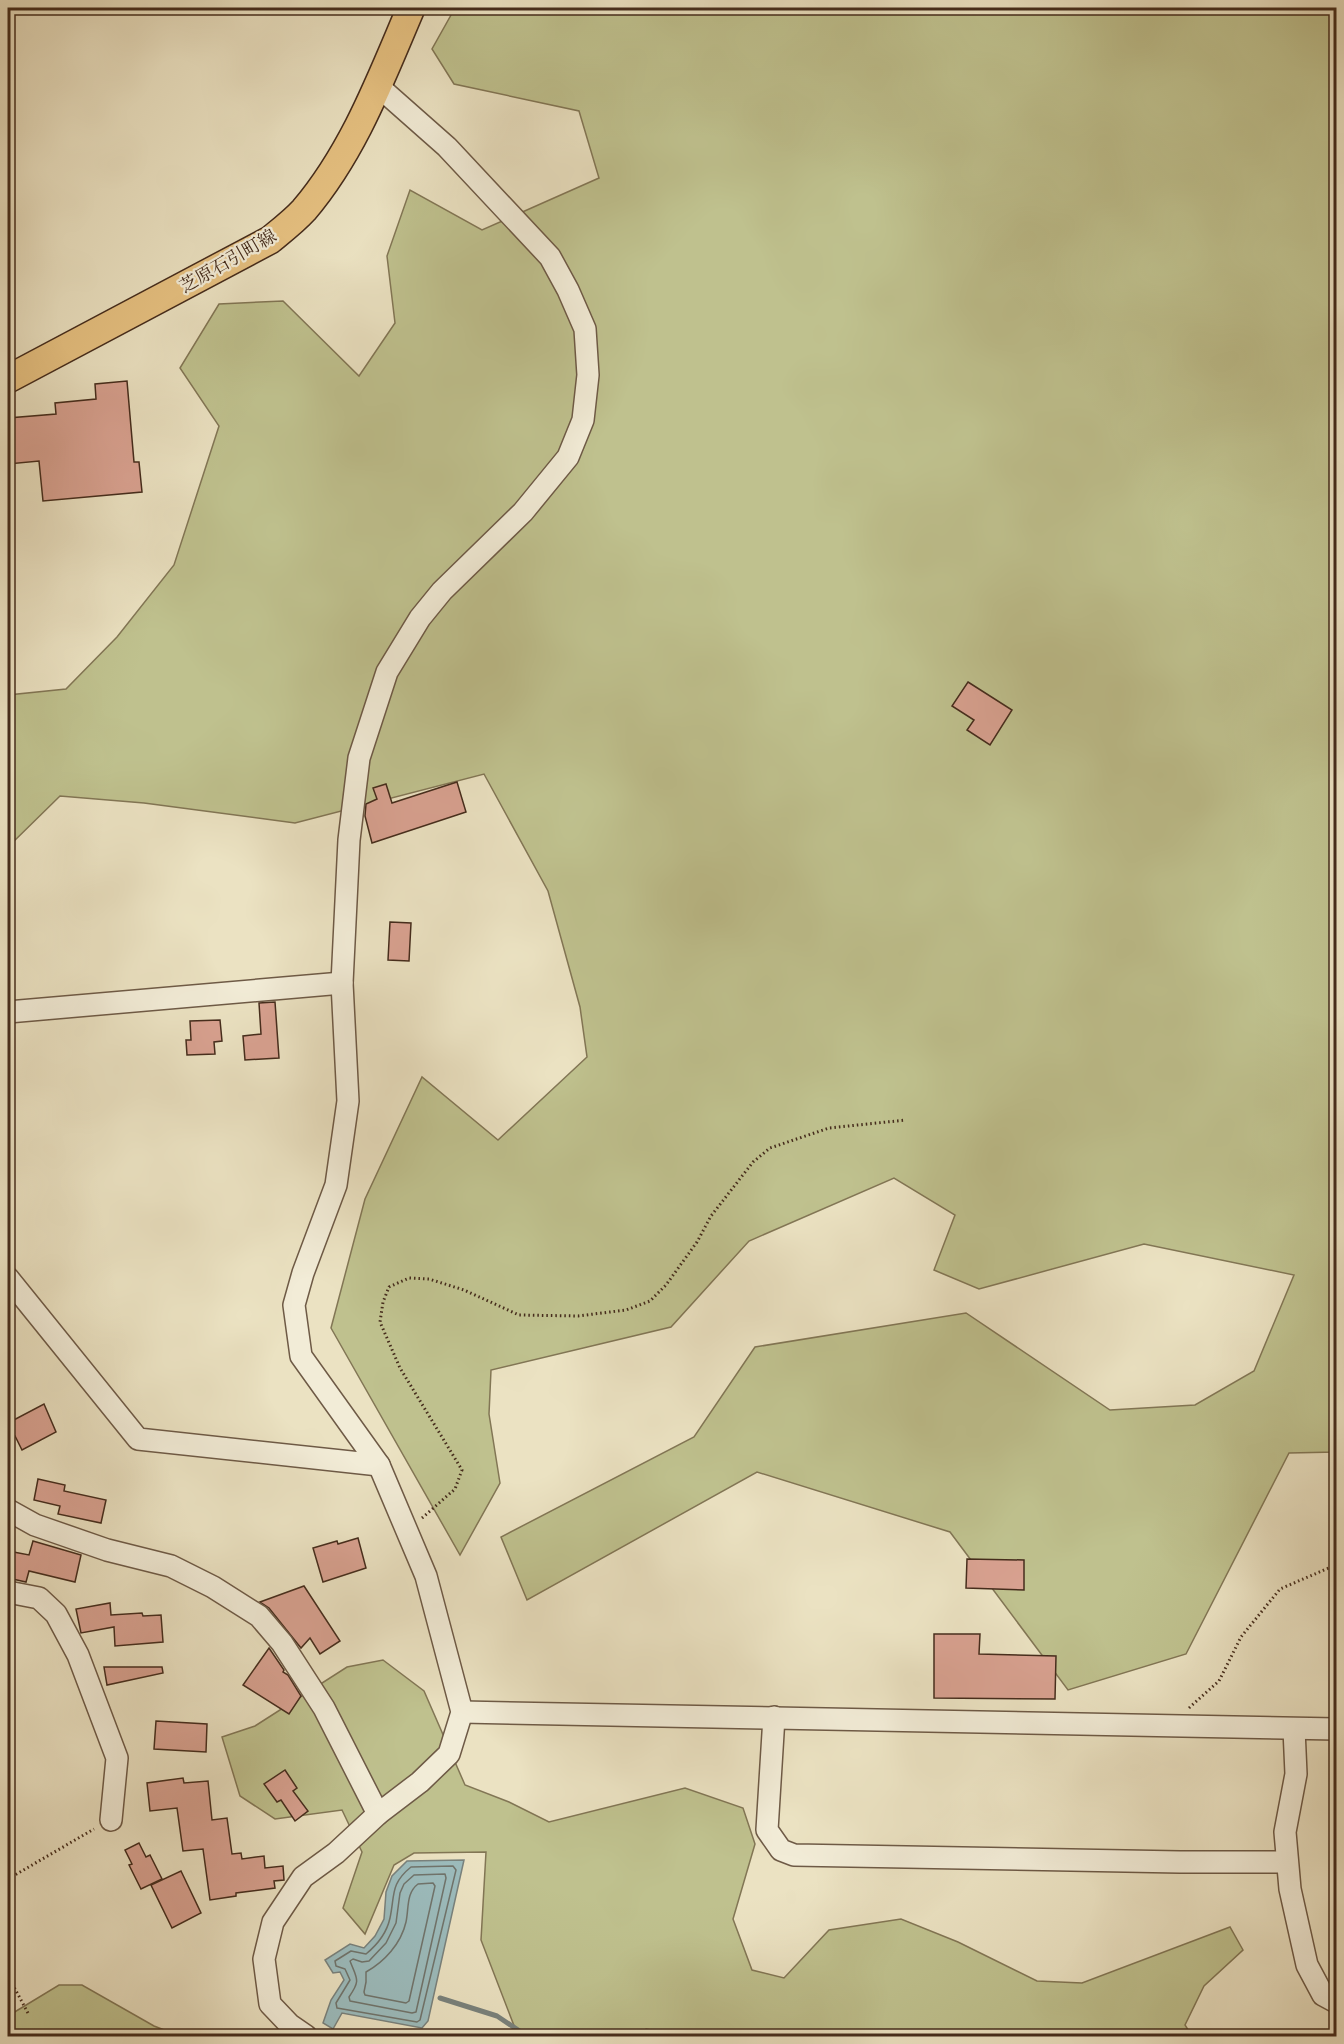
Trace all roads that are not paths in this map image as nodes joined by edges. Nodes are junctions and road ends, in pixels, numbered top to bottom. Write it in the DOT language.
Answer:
graph roads {
  1 [pos="411,8"];
  2 [pos="378,86"];
  3 [pos="8,380"];
  4 [pos="342,983"];
  5 [pos="8,1012"];
  6 [pos="8,1278"];
  7 [pos="379,1465"];
  8 [pos="8,1510"];
  9 [pos="8,1592"];
  10 [pos="462,1712"];
  11 [pos="774,1718"];
  12 [pos="1294,1729"];
  13 [pos="1336,1729"];
  14 [pos="378,1814"];
  15 [pos="111,1820"];
  16 [pos="1287,1862"];
  17 [pos="1336,2002"];
  18 [pos="306,2037"];
  1 -- 2 [label="main road, 芝原石引町線"];
  2 -- 3 [label="main road, 芝原石引町線"];
  2 -- 4 [label="street"];
  4 -- 5 [label="street"];
  4 -- 7 [label="street"];
  6 -- 7 [label="street"];
  7 -- 10 [label="street"];
  8 -- 14 [label="street"];
  9 -- 15 [label="street"];
  10 -- 11 [label="street"];
  10 -- 14 [label="street"];
  11 -- 12 [label="street"];
  11 -- 16 [label="street"];
  12 -- 13 [label="street"];
  12 -- 16 [label="street"];
  14 -- 18 [label="street"];
  16 -- 17 [label="street"];
}
